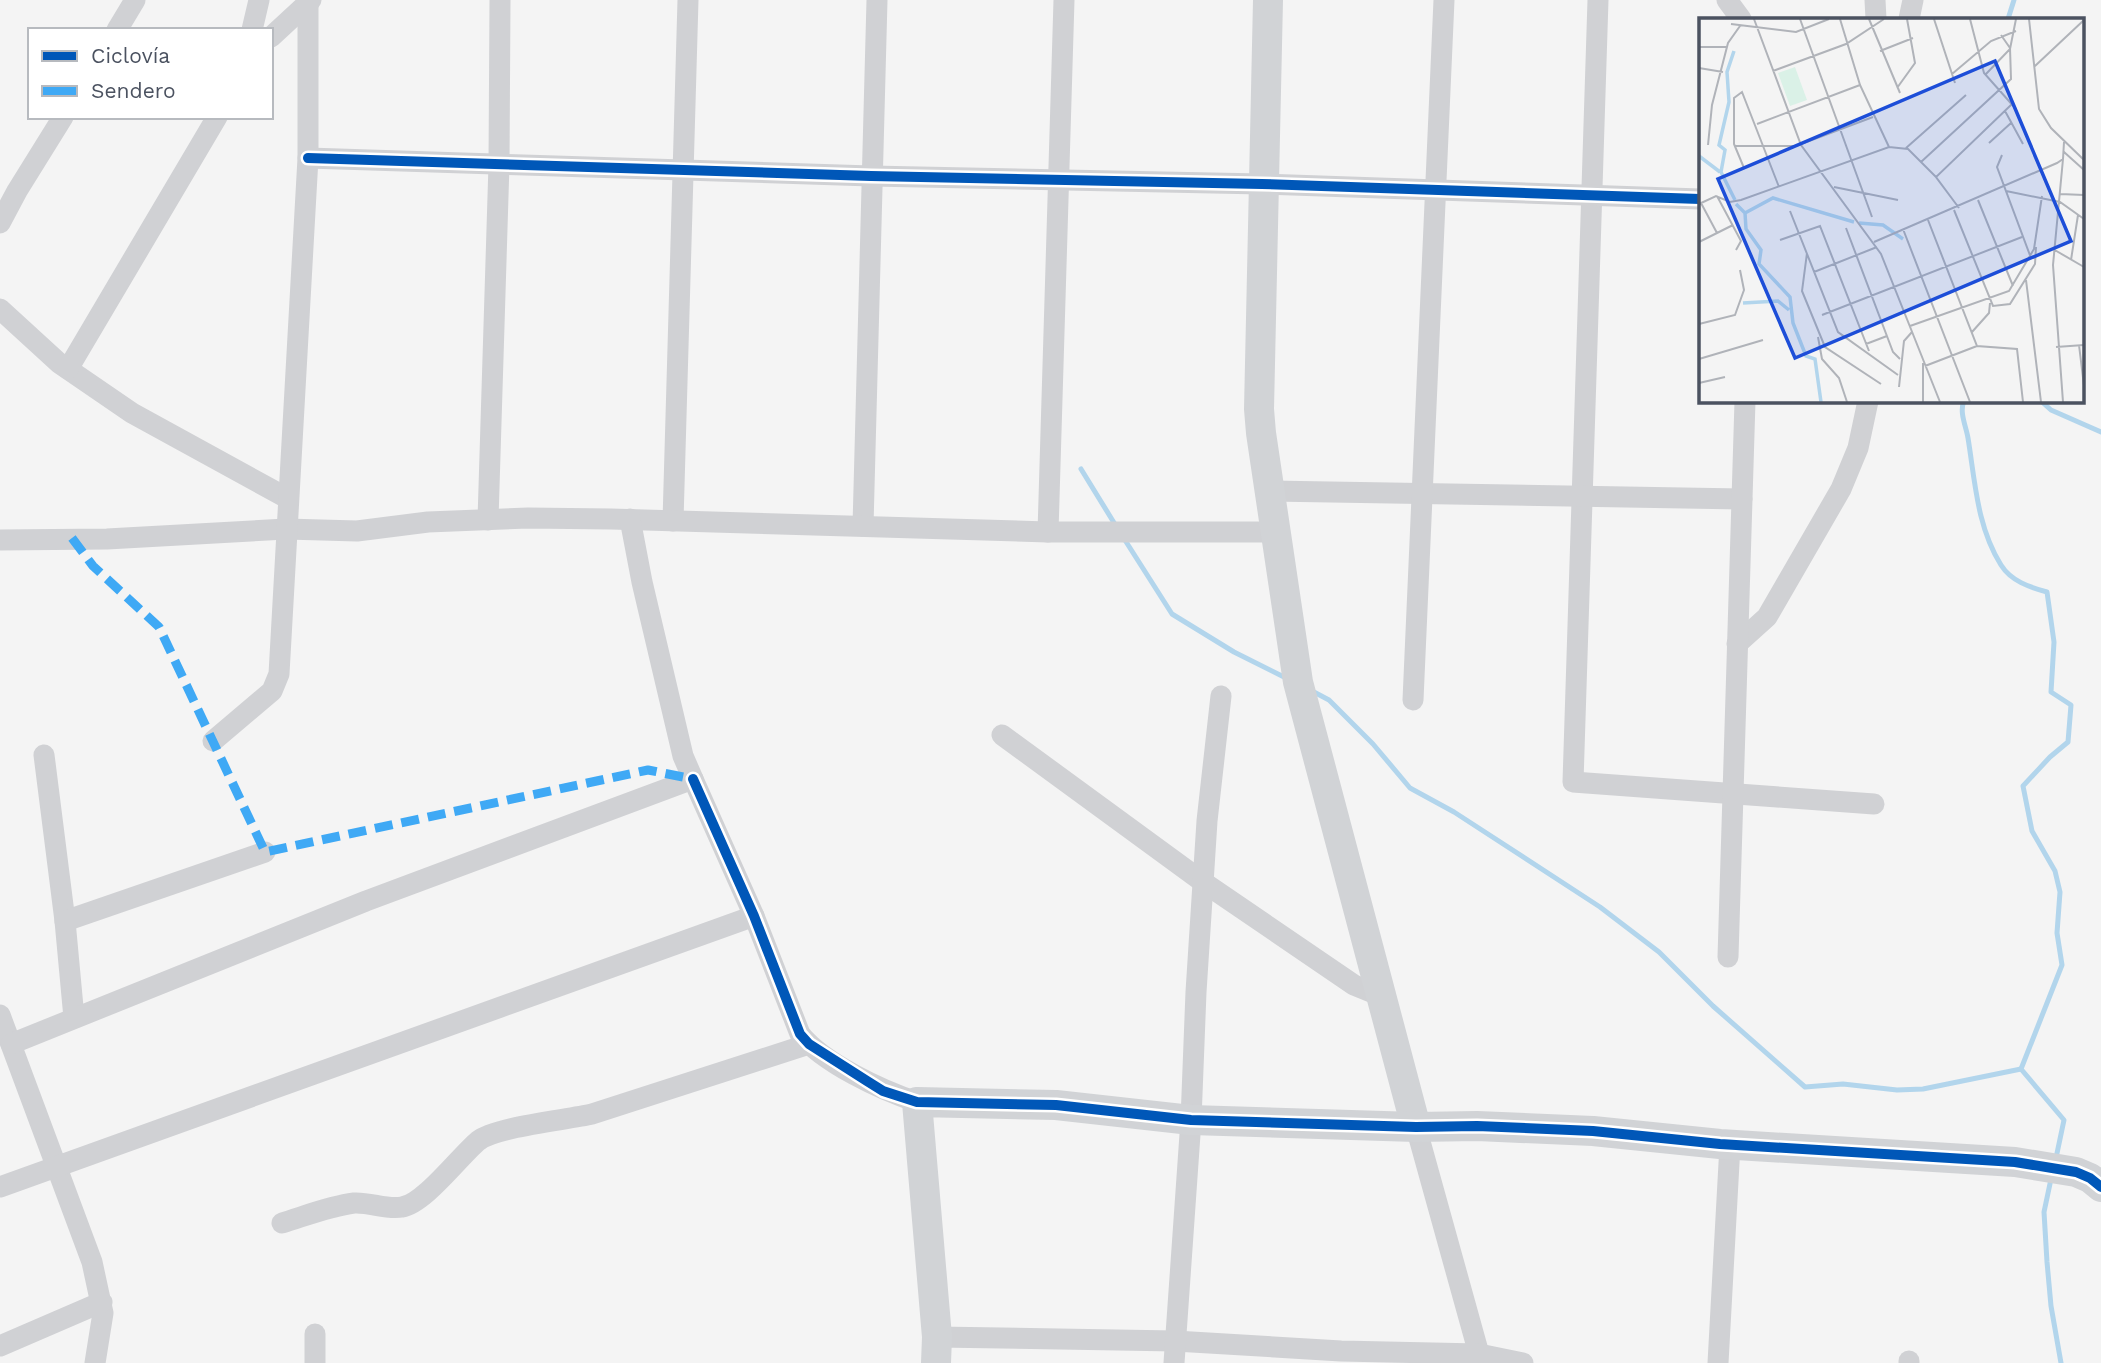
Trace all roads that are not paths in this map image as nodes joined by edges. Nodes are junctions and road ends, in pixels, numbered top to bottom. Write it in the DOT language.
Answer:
graph roads {
  1 [pos="135,0"];
  2 [pos="259,0"];
  3 [pos="500,0"];
  4 [pos="688,0"];
  5 [pos="877,0"];
  6 [pos="1064,0"];
  7 [pos="1268,0"];
  8 [pos="1444,0"];
  9 [pos="1598,0"];
  10 [pos="1727,0"];
  11 [pos="1875,0"];
  12 [pos="1913,0"];
  13 [pos="309,1"];
  14 [pos="1740,18"];
  15 [pos="1876,18"];
  16 [pos="1909,18"];
  17 [pos="118,28"];
  18 [pos="252,28"];
  19 [pos="273,35"];
  20 [pos="62,119"];
  21 [pos="216,119"];
  22 [pos="308,158"];
  23 [pos="499,164"];
  24 [pos="683,170"];
  25 [pos="871,176"];
  26 [pos="1059,180"];
  27 [pos="1262,184"];
  28 [pos="1436,190"];
  29 [pos="1592,195"];
  30 [pos="1699,199"];
  31 [pos="0,223"];
  32 [pos="0,309"];
  33 [pos="68,369"];
  34 [pos="1745,402"];
  35 [pos="1868,402"];
  36 [pos="1270,491"];
  37 [pos="1423,494"];
  38 [pos="1583,496"];
  39 [pos="288,498"];
  40 [pos="1742,499"];
  41 [pos="630,519"];
  42 [pos="488,520"];
  43 [pos="673,521"];
  44 [pos="863,526"];
  45 [pos="286,529"];
  46 [pos="1048,532"];
  47 [pos="1276,532"];
  48 [pos="0,540"];
  49 [pos="1737,644"];
  50 [pos="1221,696"];
  51 [pos="1413,700"];
  52 [pos="1002,735"];
  53 [pos="213,741"];
  54 [pos="44,755"];
  55 [pos="693,779"];
  56 [pos="1732,795"];
  57 [pos="1874,804"];
  58 [pos="265,852"];
  59 [pos="1203,882"];
  60 [pos="754,916"];
  61 [pos="65,921"];
  62 [pos="1728,957"];
  63 [pos="1381,996"];
  64 [pos="0,1014"];
  65 [pos="74,1018"];
  66 [pos="11,1044"];
  67 [pos="809,1044"];
  68 [pos="917,1101"];
  69 [pos="1191,1120"];
  70 [pos="1416,1127"];
  71 [pos="1730,1145"];
  72 [pos="56,1167"];
  73 [pos="0,1187"];
  74 [pos="2101,1187"];
  75 [pos="282,1223"];
  76 [pos="102,1302"];
  77 [pos="315,1334"];
  78 [pos="1175,1341"];
  79 [pos="0,1346"];
  80 [pos="937,1350"];
  81 [pos="1479,1358"];
  82 [pos="95,1363"];
  83 [pos="315,1363"];
  84 [pos="1174,1363"];
  85 [pos="1523,1363"];
  86 [pos="1718,1363"];
  1 -- 17 [label="street"];
  2 -- 18 [label="street"];
  3 -- 23 [label="street"];
  4 -- 24 [label="street"];
  5 -- 25 [label="street"];
  6 -- 26 [label="street"];
  7 -- 27 [label="street"];
  8 -- 28 [label="street"];
  9 -- 29 [label="street"];
  10 -- 14 [label="street"];
  11 -- 15 [label="street"];
  12 -- 16 [label="street"];
  13 -- 19 [label="street"];
  13 -- 22 [label="street"];
  20 -- 31 [label="street"];
  21 -- 33 [label="street"];
  22 -- 23 [label="street"];
  22 -- 39 [label="street"];
  23 -- 24 [label="street"];
  23 -- 42 [label="street"];
  24 -- 25 [label="street"];
  24 -- 43 [label="street"];
  25 -- 26 [label="street"];
  25 -- 44 [label="street"];
  26 -- 27 [label="street"];
  26 -- 46 [label="street"];
  27 -- 28 [label="street"];
  27 -- 36 [label="street"];
  28 -- 29 [label="street"];
  28 -- 37 [label="street"];
  29 -- 30 [label="street"];
  29 -- 38 [label="street"];
  32 -- 33 [label="street"];
  33 -- 39 [label="street"];
  34 -- 40 [label="street"];
  35 -- 49 [label="street"];
  36 -- 37 [label="street"];
  36 -- 47 [label="street"];
  37 -- 38 [label="street"];
  37 -- 51 [label="street"];
  38 -- 40 [label="street"];
  38 -- 56 [label="street"];
  39 -- 45 [label="street"];
  40 -- 49 [label="street"];
  41 -- 42 [label="street"];
  41 -- 43 [label="street"];
  41 -- 55 [label="street"];
  42 -- 45 [label="street"];
  43 -- 44 [label="street"];
  44 -- 46 [label="street"];
  45 -- 48 [label="street"];
  45 -- 53 [label="street"];
  46 -- 47 [label="street"];
  47 -- 63 [label="street"];
  49 -- 56 [label="street"];
  50 -- 59 [label="street"];
  52 -- 59 [label="street"];
  54 -- 61 [label="street"];
  55 -- 60 [label="street"];
  55 -- 65 [label="street"];
  56 -- 57 [label="street"];
  56 -- 62 [label="street"];
  58 -- 61 [label="street"];
  59 -- 63 [label="street"];
  59 -- 69 [label="street"];
  60 -- 67 [label="street"];
  60 -- 72 [label="street"];
  61 -- 65 [label="street"];
  63 -- 70 [label="street"];
  64 -- 66 [label="street"];
  65 -- 66 [label="street"];
  66 -- 72 [label="street"];
  67 -- 68 [label="street"];
  67 -- 75 [label="street"];
  68 -- 69 [label="street"];
  68 -- 80 [label="street"];
  69 -- 70 [label="street"];
  69 -- 78 [label="street"];
  70 -- 71 [label="street"];
  70 -- 81 [label="street"];
  71 -- 74 [label="street"];
  71 -- 86 [label="street"];
  72 -- 73 [label="street"];
  72 -- 76 [label="street"];
  76 -- 79 [label="street"];
  76 -- 82 [label="street"];
  77 -- 83 [label="street"];
  78 -- 80 [label="street"];
  78 -- 81 [label="street"];
  78 -- 84 [label="street"];
  81 -- 85 [label="street"];
}
